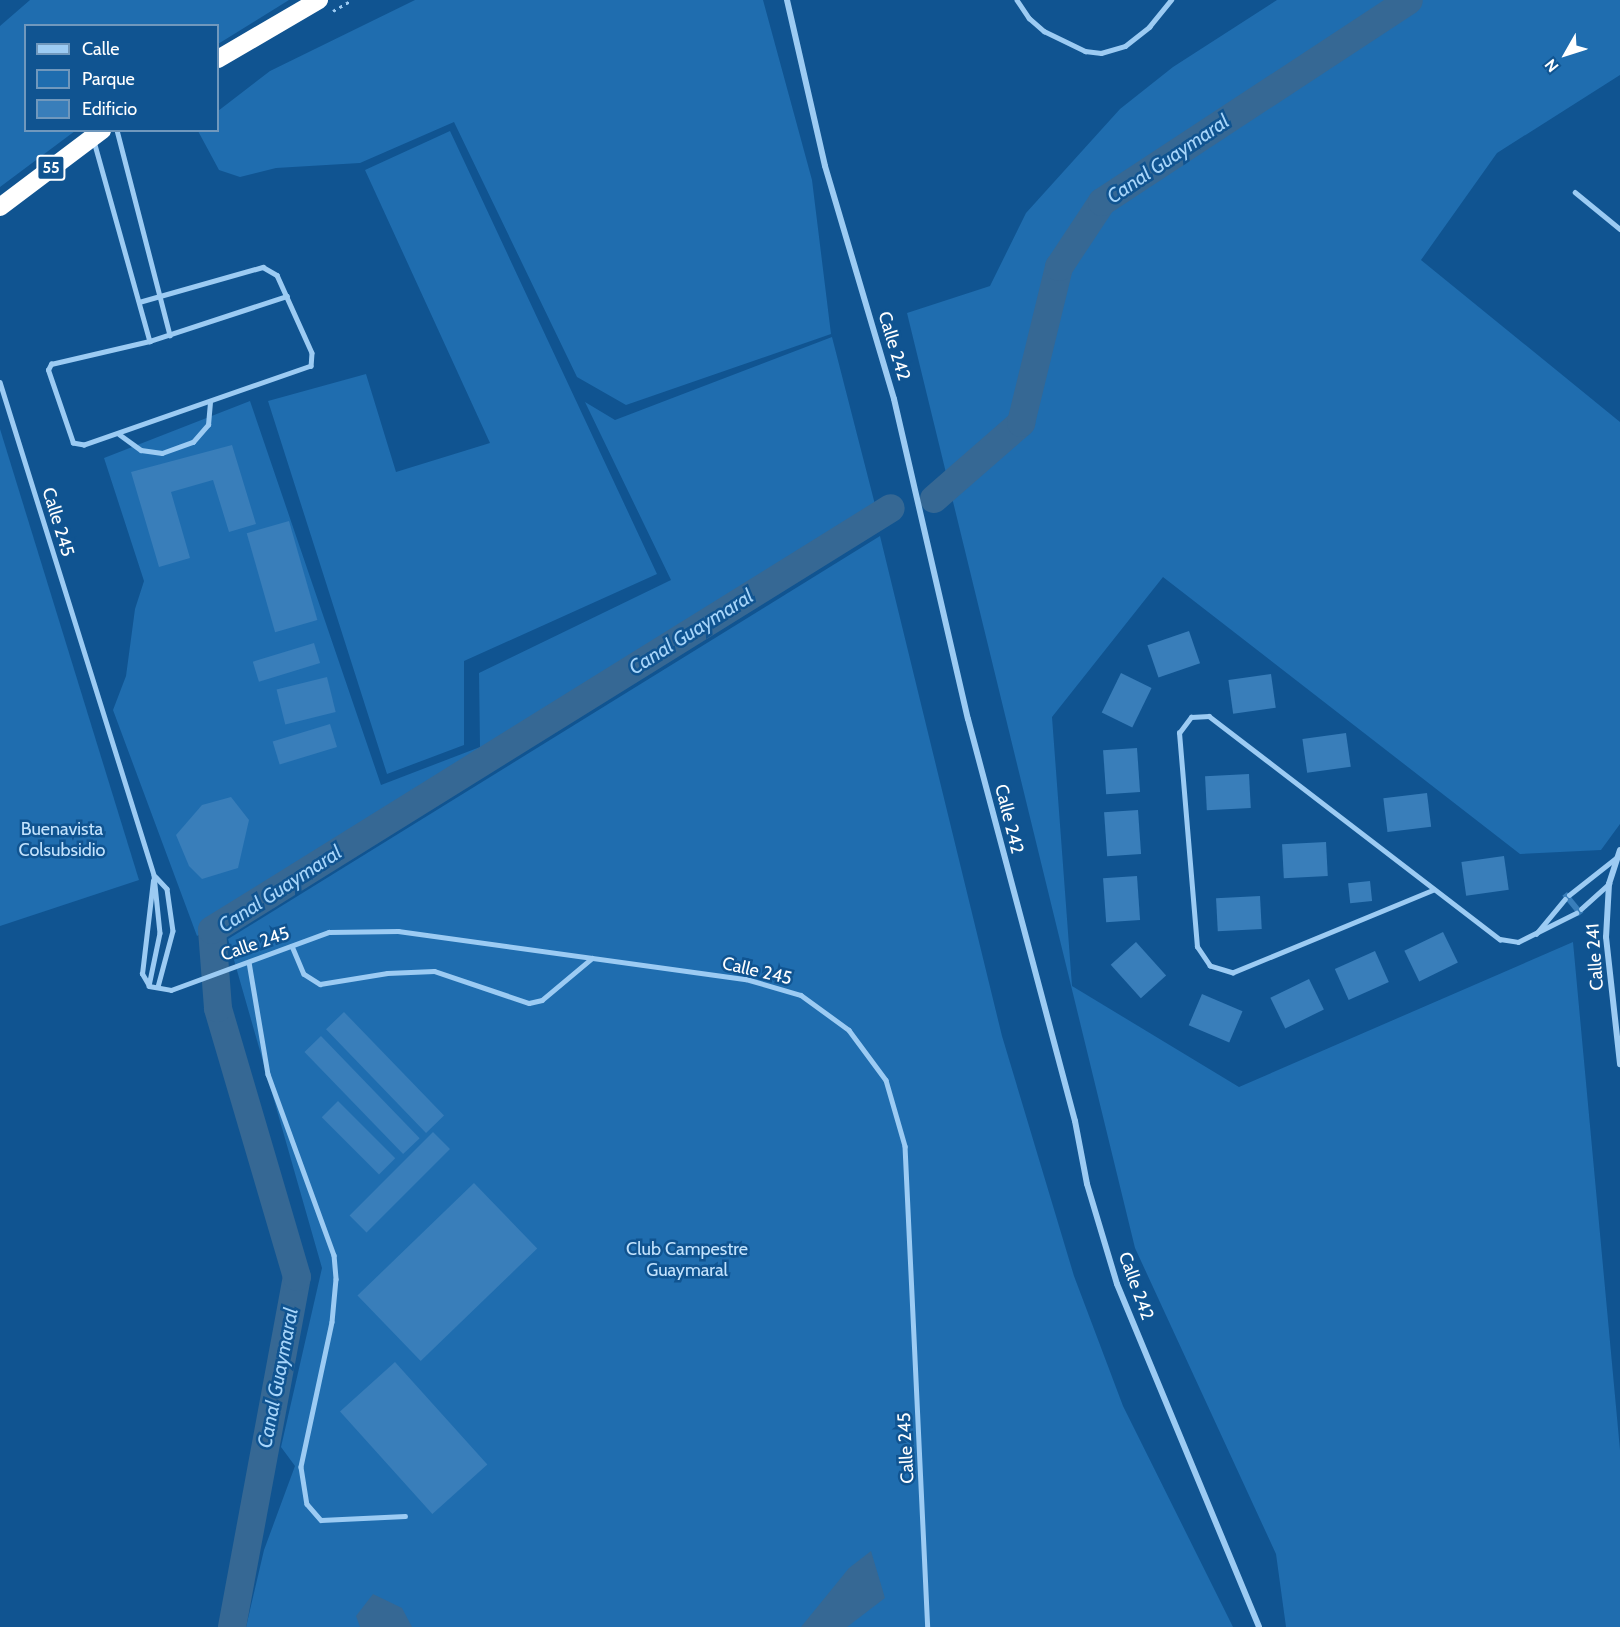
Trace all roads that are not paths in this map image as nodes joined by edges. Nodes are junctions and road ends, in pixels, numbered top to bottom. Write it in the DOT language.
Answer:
graph roads {
  1 [pos="319,0"];
  2 [pos="787,0"];
  3 [pos="1017,0"];
  4 [pos="1171,0"];
  5 [pos="219,58"];
  6 [pos="118,132"];
  7 [pos="98,134"];
  8 [pos="1575,192"];
  9 [pos="0,207"];
  10 [pos="1620,230"];
  11 [pos="159,296"];
  12 [pos="287,296"];
  13 [pos="139,302"];
  14 [pos="170,335"];
  15 [pos="150,340"];
  16 [pos="0,382"];
  17 [pos="210,403"];
  18 [pos="118,434"];
  19 [pos="1620,850"];
  20 [pos="1616,858"];
  21 [pos="154,875"];
  22 [pos="1609,884"];
  23 [pos="1434,890"];
  24 [pos="1534,936"];
  25 [pos="292,946"];
  26 [pos="591,958"];
  27 [pos="249,962"];
  28 [pos="149,986"];
  29 [pos="158,987"];
  30 [pos="1620,993"];
  31 [pos="1613,997"];
  32 [pos="1618,1022"];
  33 [pos="1620,1064"];
  34 [pos="405,1516"];
  35 [pos="928,1627"];
  36 [pos="1259,1627"];
  1 -- 5 [label="highway"];
  2 -- 36 [label="street, Calle 242"];
  3 -- 4 [label="lane"];
  6 -- 11 [label="lane"];
  7 -- 9 [label="highway, 55"];
  7 -- 13 [label="lane"];
  8 -- 10 [label="lane"];
  11 -- 12 [label="lane"];
  11 -- 13 [label="lane"];
  11 -- 14 [label="lane"];
  12 -- 14 [label="lane"];
  12 -- 17 [label="lane"];
  13 -- 15 [label="lane"];
  14 -- 15 [label="lane"];
  15 -- 18 [label="lane"];
  16 -- 21 [label="lane, Calle 245"];
  17 -- 18 [label="lane"];
  17 -- 18 [label="lane"];
  19 -- 20 [label="street, Calle 241"];
  20 -- 22 [label="street, Calle 241"];
  20 -- 24 [label="lane"];
  21 -- 28 [label="lane, Calle 245"];
  21 -- 28 [label="lane, Calle 245"];
  21 -- 29 [label="lane, Calle 245"];
  22 -- 24 [label="lane"];
  22 -- 31 [label="street, Calle 241"];
  23 -- 23 [label="lane"];
  23 -- 24 [label="lane"];
  25 -- 26 [label="lane, Calle 245"];
  25 -- 26 [label="lane"];
  25 -- 27 [label="lane, Calle 245"];
  26 -- 35 [label="lane, Calle 245"];
  27 -- 29 [label="lane, Calle 245"];
  27 -- 34 [label="lane"];
  28 -- 29 [label="lane, Calle 245"];
  30 -- 31 [label="lane"];
  31 -- 32 [label="street, Calle 241"];
  32 -- 33 [label="street, Calle 241"];
}
